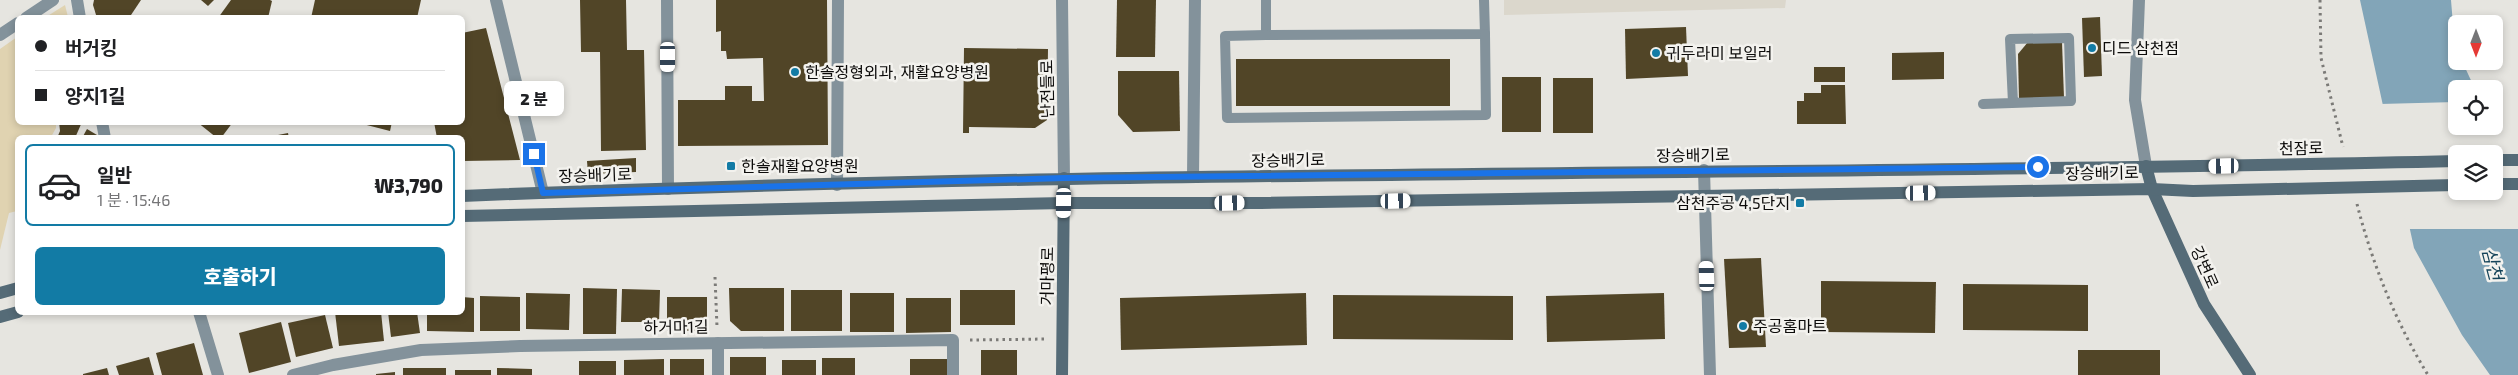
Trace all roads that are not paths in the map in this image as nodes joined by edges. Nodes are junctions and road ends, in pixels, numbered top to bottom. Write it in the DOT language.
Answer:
graph roads {
  1 [pos="53,0"];
  2 [pos="76,0"];
  3 [pos="496,0"];
  4 [pos="667,0"];
  5 [pos="838,0"];
  6 [pos="1062,0"];
  7 [pos="1195,0"];
  8 [pos="1266,0"];
  9 [pos="1484,0"];
  10 [pos="2139,0"];
  11 [pos="30,15"];
  12 [pos="79,15"];
  13 [pos="15,25"];
  14 [pos="1485,34"];
  15 [pos="0,35"];
  16 [pos="1266,35"];
  17 [pos="2013,103"];
  18 [pos="1983,104"];
  19 [pos="2503,160"];
  20 [pos="2518,160"];
  21 [pos="2448,161"];
  22 [pos="2146,166"];
  23 [pos="1704,170"];
  24 [pos="1193,176"];
  25 [pos="1064,178"];
  26 [pos="2503,184"];
  27 [pos="2518,184"];
  28 [pos="837,185"];
  29 [pos="2448,185"];
  30 [pos="668,189"];
  31 [pos="2152,189"];
  32 [pos="543,193"];
  33 [pos="465,196"];
  34 [pos="1704,196"];
  35 [pos="1064,203"];
  36 [pos="465,216"];
  37 [pos="15,289"];
  38 [pos="0,293"];
  39 [pos="15,313"];
  40 [pos="200,315"];
  41 [pos="0,317"];
  42 [pos="718,343"];
  43 [pos="218,375"];
  44 [pos="293,375"];
  45 [pos="718,375"];
  46 [pos="953,375"];
  47 [pos="1062,375"];
  48 [pos="1710,375"];
  49 [pos="2250,375"];
  1 -- 11 [label="street"];
  2 -- 12 [label="street"];
  3 -- 32 [label="street"];
  4 -- 30 [label="street"];
  5 -- 28 [label="street"];
  6 -- 25 [label="street, 난전들로"];
  7 -- 24 [label="street"];
  8 -- 16 [label="lane"];
  9 -- 14 [label="lane"];
  10 -- 22 [label="street, 장승배기로"];
  13 -- 15 [label="street"];
  14 -- 16 [label="lane"];
  14 -- 16 [label="lane"];
  17 -- 17 [label="lane"];
  17 -- 18 [label="lane"];
  19 -- 20 [label="street"];
  21 -- 22 [label="street, 천잠로"];
  22 -- 23 [label="street, 장승배기로"];
  22 -- 31 [label="street, 강변로"];
  23 -- 24 [label="street, 장승배기로"];
  23 -- 34 [label="street"];
  24 -- 25 [label="street, 장승배기로"];
  25 -- 28 [label="street, 장승배기로"];
  25 -- 35 [label="street, 거마평로"];
  26 -- 27 [label="street"];
  28 -- 30 [label="street, 장승배기로"];
  29 -- 31 [label="street"];
  30 -- 32 [label="street, 장승배기로"];
  31 -- 34 [label="street, 장승배기로"];
  31 -- 49 [label="street, 강변로"];
  32 -- 33 [label="street, 장승배기로"];
  34 -- 35 [label="street, 장승배기로"];
  34 -- 48 [label="street"];
  35 -- 36 [label="street, 장승배기로"];
  35 -- 47 [label="street, 거마평로"];
  37 -- 38 [label="street"];
  39 -- 41 [label="street"];
  40 -- 43 [label="street"];
  42 -- 44 [label="street, 하거마1길"];
  42 -- 45 [label="street"];
  42 -- 46 [label="street, 하거마1길"];
}
